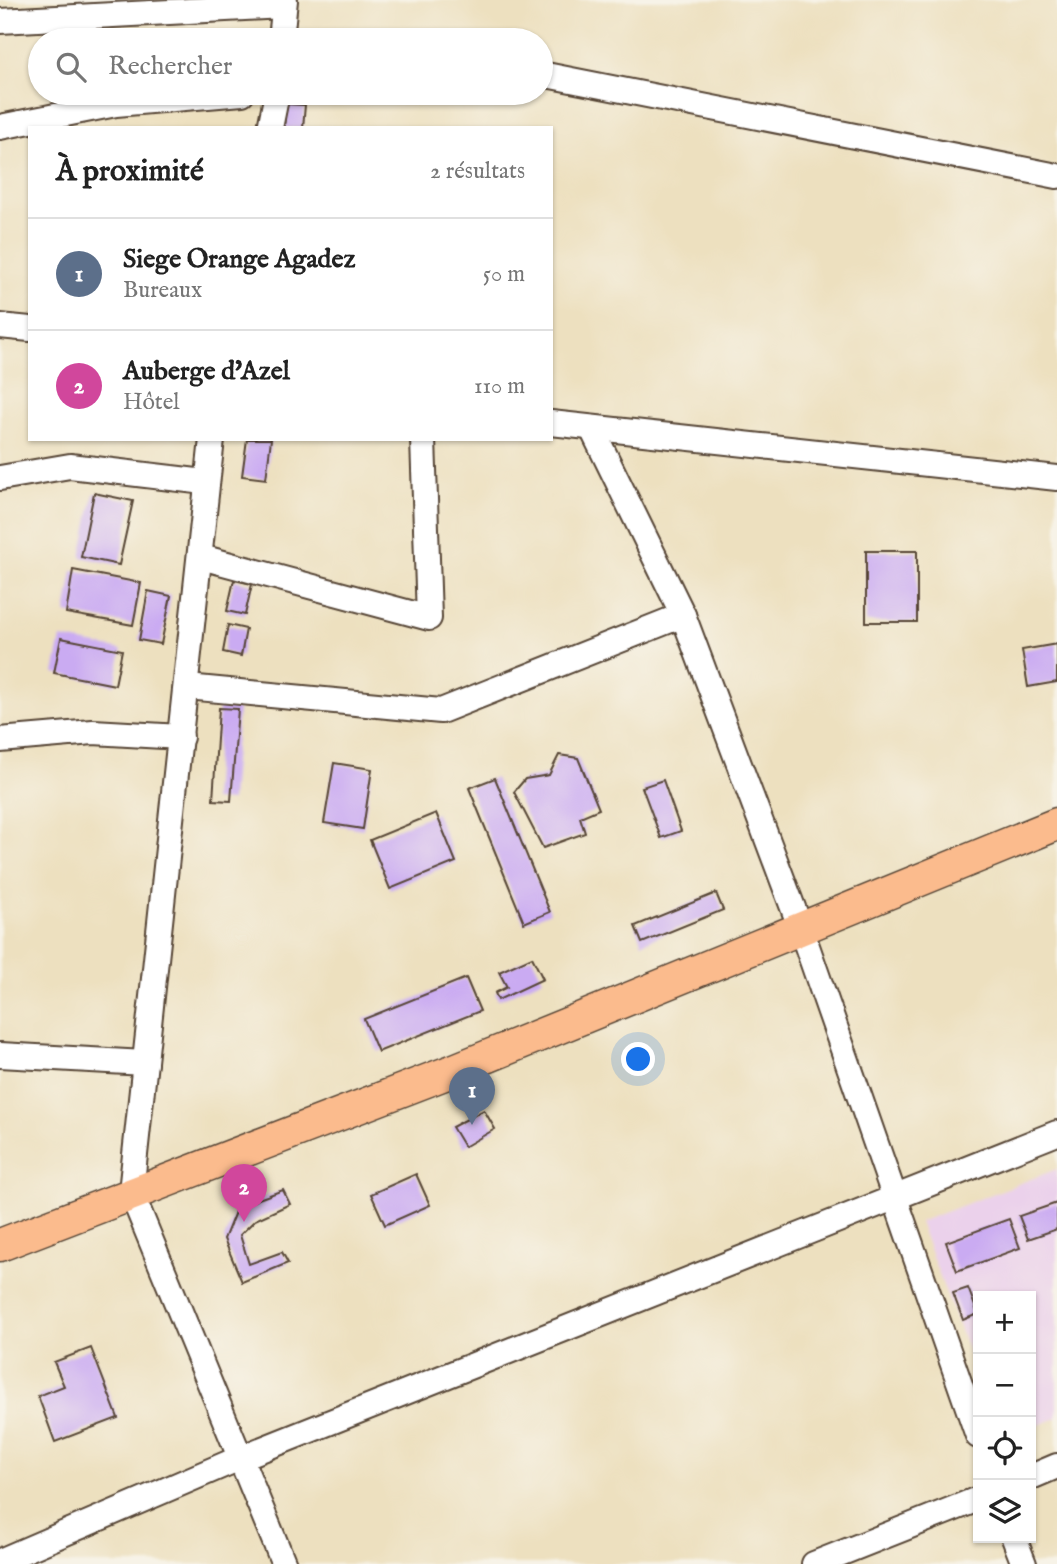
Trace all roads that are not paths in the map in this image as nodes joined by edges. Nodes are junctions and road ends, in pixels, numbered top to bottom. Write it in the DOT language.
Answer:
graph roads {
  1 [pos="285,3"];
  2 [pos="149,7"];
  3 [pos="0,21"];
  4 [pos="282,28"];
  5 [pos="553,76"];
  6 [pos="111,105"];
  7 [pos="275,105"];
  8 [pos="270,126"];
  9 [pos="0,127"];
  10 [pos="1057,176"];
  11 [pos="0,326"];
  12 [pos="28,329"];
  13 [pos="553,423"];
  14 [pos="592,429"];
  15 [pos="212,441"];
  16 [pos="424,441"];
  17 [pos="0,478"];
  18 [pos="1057,478"];
  19 [pos="205,482"];
  20 [pos="201,557"];
  21 [pos="683,615"];
  22 [pos="187,687"];
  23 [pos="181,737"];
  24 [pos="0,740"];
  25 [pos="1057,824"];
  26 [pos="801,929"];
  27 [pos="0,1055"];
  28 [pos="145,1063"];
  29 [pos="1057,1133"];
  30 [pos="131,1192"];
  31 [pos="896,1197"];
  32 [pos="0,1245"];
  33 [pos="973,1421"];
  34 [pos="240,1458"];
  35 [pos="1057,1466"];
  36 [pos="1036,1476"];
  37 [pos="973,1501"];
  38 [pos="1016,1543"];
  39 [pos="0,1561"];
  40 [pos="284,1564"];
  41 [pos="814,1564"];
  42 [pos="1024,1564"];
  1 -- 2 [label="street"];
  1 -- 4 [label="street"];
  2 -- 3 [label="street"];
  5 -- 10 [label="street"];
  6 -- 9 [label="street"];
  7 -- 8 [label="street"];
  11 -- 12 [label="street"];
  13 -- 14 [label="street"];
  14 -- 18 [label="street"];
  14 -- 21 [label="street"];
  15 -- 19 [label="street"];
  16 -- 20 [label="street"];
  17 -- 19 [label="street"];
  19 -- 20 [label="street"];
  20 -- 22 [label="street"];
  21 -- 22 [label="street"];
  21 -- 26 [label="street"];
  22 -- 23 [label="street"];
  23 -- 24 [label="street"];
  23 -- 28 [label="street"];
  25 -- 26 [label="main road"];
  26 -- 30 [label="main road"];
  26 -- 31 [label="street"];
  27 -- 28 [label="street"];
  28 -- 30 [label="street"];
  29 -- 31 [label="street"];
  30 -- 32 [label="main road"];
  30 -- 34 [label="street"];
  31 -- 33 [label="street"];
  31 -- 34 [label="street"];
  34 -- 39 [label="street"];
  34 -- 40 [label="street"];
  35 -- 36 [label="street"];
  37 -- 41 [label="street"];
  38 -- 42 [label="street"];
}
